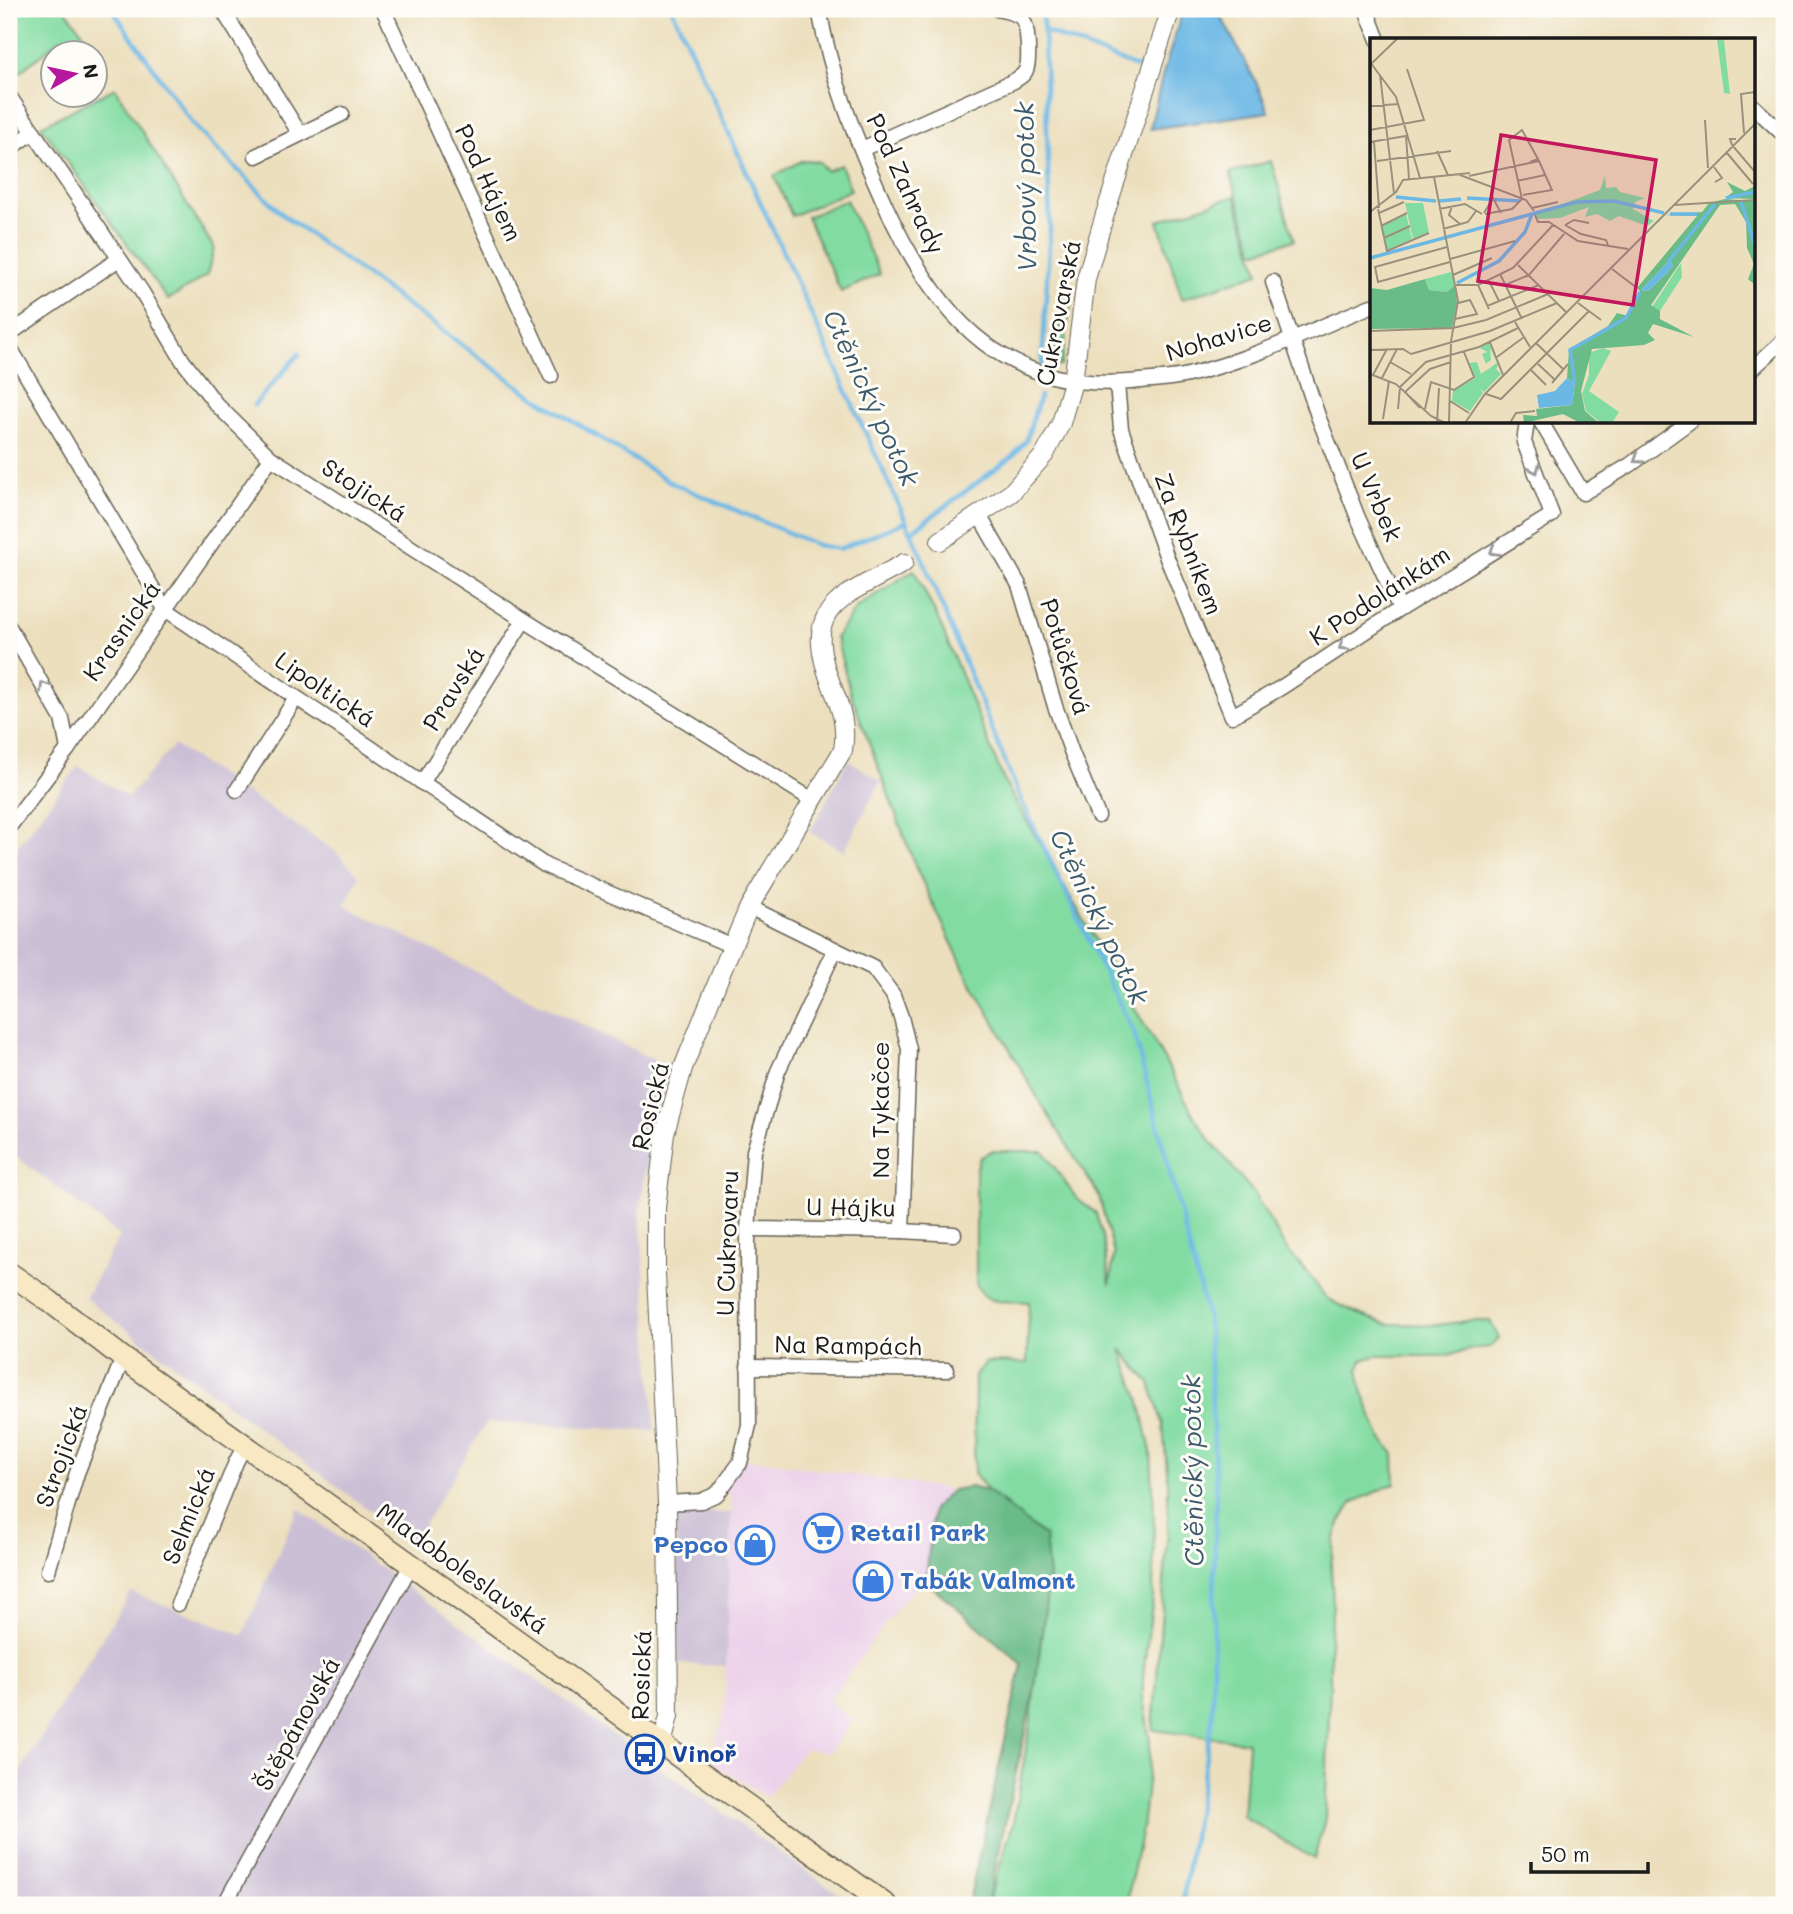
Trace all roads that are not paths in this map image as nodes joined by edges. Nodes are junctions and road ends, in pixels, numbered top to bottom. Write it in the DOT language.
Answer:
graph roads {
  1 [pos="222,9"];
  2 [pos="383,9"];
  3 [pos="819,9"];
  4 [pos="1171,9"];
  5 [pos="1366,9"];
  6 [pos="1001,10"];
  7 [pos="1377,38"];
  8 [pos="9,96"];
  9 [pos="1755,109"];
  10 [pos="342,114"];
  11 [pos="33,132"];
  12 [pos="300,134"];
  13 [pos="1784,135"];
  14 [pos="9,149"];
  15 [pos="862,149"];
  16 [pos="256,156"];
  17 [pos="118,259"];
  18 [pos="1273,282"];
  19 [pos="1370,306"];
  20 [pos="9,334"];
  21 [pos="1292,339"];
  22 [pos="1784,340"];
  23 [pos="9,346"];
  24 [pos="1755,366"];
  25 [pos="551,376"];
  26 [pos="1073,382"];
  27 [pos="1116,384"];
  28 [pos="1527,424"];
  29 [pos="1542,424"];
  30 [pos="1686,424"];
  31 [pos="271,458"];
  32 [pos="979,515"];
  33 [pos="940,541"];
  34 [pos="904,563"];
  35 [pos="165,609"];
  36 [pos="1400,609"];
  37 [pos="524,620"];
  38 [pos="9,627"];
  39 [pos="296,698"];
  40 [pos="1232,716"];
  41 [pos="68,749"];
  42 [pos="422,783"];
  43 [pos="237,790"];
  44 [pos="814,801"];
  45 [pos="1098,816"];
  46 [pos="9,827"];
  47 [pos="749,907"];
  48 [pos="732,946"];
  49 [pos="835,950"];
  50 [pos="748,1229"];
  51 [pos="902,1231"];
  52 [pos="954,1234"];
  53 [pos="9,1273"];
  54 [pos="124,1358"];
  55 [pos="748,1367"];
  56 [pos="947,1370"];
  57 [pos="245,1445"];
  58 [pos="667,1503"];
  59 [pos="411,1565"];
  60 [pos="48,1571"];
  61 [pos="178,1604"];
  62 [pos="662,1745"];
  63 [pos="224,1905"];
  64 [pos="886,1905"];
  1 -- 12 [label="street"];
  2 -- 25 [label="street, Pod Hájem"];
  3 -- 15 [label="street, Pod Zahrady"];
  4 -- 26 [label="street, Cukrovarská"];
  5 -- 7 [label="street"];
  6 -- 15 [label="street"];
  8 -- 11 [label="street, Stojická"];
  9 -- 13 [label="street"];
  10 -- 12 [label="street"];
  11 -- 14 [label="street"];
  11 -- 17 [label="street, Stojická"];
  12 -- 16 [label="street"];
  15 -- 26 [label="street, Pod Zahrady"];
  17 -- 20 [label="street"];
  17 -- 31 [label="street, Stojická"];
  18 -- 21 [label="street, U Vrbek"];
  19 -- 21 [label="street, Nohavice"];
  21 -- 27 [label="street, Nohavice"];
  21 -- 36 [label="street, U Vrbek"];
  22 -- 24 [label="street"];
  23 -- 35 [label="street, Lipoltická"];
  26 -- 27 [label="street, Nohavice"];
  26 -- 32 [label="street, Cukrovarská"];
  27 -- 40 [label="street, Za Rybníkem"];
  28 -- 36 [label="street, K Podolánkám, one-way"];
  30 -- 29 [label="street, one-way"];
  31 -- 35 [label="street, Krasnická"];
  31 -- 37 [label="street, Stojická"];
  32 -- 33 [label="street, Cukrovarská"];
  32 -- 45 [label="street, Potůčková"];
  34 -- 44 [label="street, Rosická"];
  35 -- 39 [label="street, Lipoltická"];
  35 -- 41 [label="street, Krasnická"];
  36 -- 40 [label="street, K Podolánkám, one-way"];
  37 -- 42 [label="street, Pravská"];
  37 -- 44 [label="street, Stojická"];
  41 -- 38 [label="street, one-way"];
  39 -- 42 [label="street, Lipoltická"];
  39 -- 43 [label="street"];
  41 -- 46 [label="street, Krasnická"];
  42 -- 48 [label="street, Lipoltická"];
  44 -- 47 [label="street, Rosická"];
  47 -- 48 [label="street, Rosická"];
  47 -- 49 [label="street, Na Tykačce"];
  48 -- 58 [label="street, Rosická"];
  49 -- 50 [label="street, U Cukrovaru"];
  49 -- 51 [label="street, Na Tykačce"];
  50 -- 51 [label="street, U Hájku"];
  50 -- 55 [label="street, U Cukrovaru"];
  51 -- 52 [label="street, U Hájku"];
  53 -- 54 [label="main road, Mladoboleslavská"];
  54 -- 57 [label="main road, Mladoboleslavská"];
  54 -- 60 [label="street, Strojická"];
  55 -- 56 [label="street, Na Rampách"];
  55 -- 58 [label="street, U Cukrovaru"];
  57 -- 59 [label="main road, Mladoboleslavská"];
  57 -- 61 [label="street, Selmická"];
  58 -- 62 [label="street, Rosická"];
  59 -- 62 [label="main road, Mladoboleslavská"];
  59 -- 63 [label="street, Štěpánovská"];
  62 -- 64 [label="main road, Mladoboleslavská"];
}
